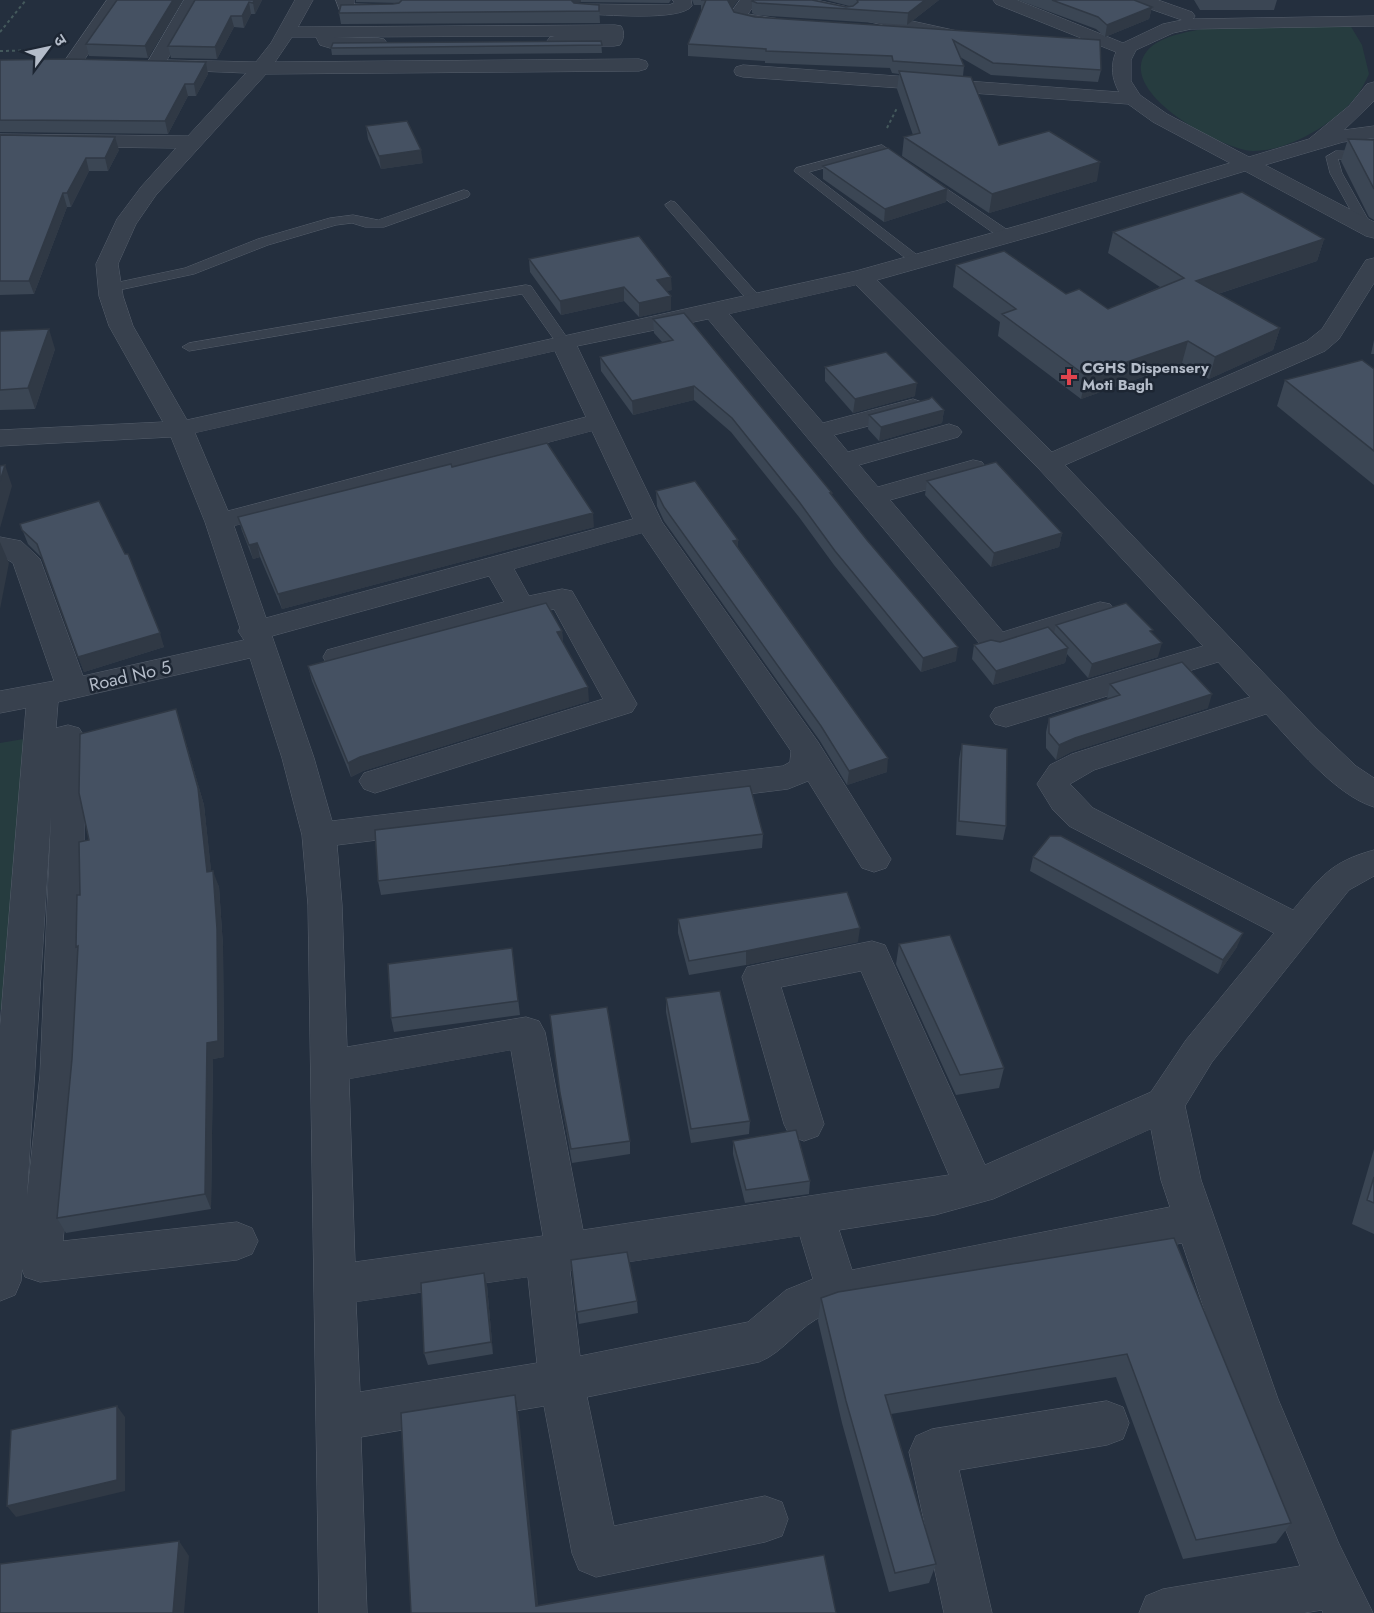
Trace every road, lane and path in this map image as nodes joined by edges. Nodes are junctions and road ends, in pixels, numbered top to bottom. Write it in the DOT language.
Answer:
graph roads {
  1 [pos="26,0"];
  2 [pos="116,0"];
  3 [pos="194,0"];
  4 [pos="304,0"];
  5 [pos="345,0"];
  6 [pos="682,0"];
  7 [pos="749,0"];
  8 [pos="792,0"];
  9 [pos="1002,0"];
  10 [pos="1142,0"];
  11 [pos="1174,0"];
  12 [pos="409,9"];
  13 [pos="561,9"];
  14 [pos="620,9"];
  15 [pos="1359,17"];
  16 [pos="1189,20"];
  17 [pos="798,25"];
  18 [pos="842,28"];
  19 [pos="0,32"];
  20 [pos="287,32"];
  21 [pos="614,35"];
  22 [pos="962,37"];
  23 [pos="985,39"];
  24 [pos="1374,39"];
  25 [pos="1056,42"];
  26 [pos="1121,47"];
  27 [pos="55,50"];
  28 [pos="13,54"];
  29 [pos="857,60"];
  30 [pos="73,63"];
  31 [pos="97,63"];
  32 [pos="132,64"];
  33 [pos="155,65"];
  34 [pos="613,65"];
  35 [pos="639,65"];
  36 [pos="251,68"];
  37 [pos="743,71"];
  38 [pos="853,79"];
  39 [pos="912,84"];
  40 [pos="1374,88"];
  41 [pos="1134,99"];
  42 [pos="1368,137"];
  43 [pos="0,140"];
  44 [pos="182,142"];
  45 [pos="1310,145"];
  46 [pos="882,149"];
  47 [pos="1374,156"];
  48 [pos="1248,164"];
  49 [pos="464,194"];
  50 [pos="671,205"];
  51 [pos="1370,230"];
  52 [pos="1007,236"];
  53 [pos="918,261"];
  54 [pos="1374,265"];
  55 [pos="861,277"];
  56 [pos="110,288"];
  57 [pos="756,301"];
  58 [pos="714,311"];
  59 [pos="563,342"];
  60 [pos="189,347"];
  61 [pos="918,406"];
  62 [pos="599,421"];
  63 [pos="180,429"];
  64 [pos="816,432"];
  65 [pos="950,432"];
  66 [pos="0,438"];
  67 [pos="841,462"];
  68 [pos="1048,463"];
  69 [pos="973,468"];
  70 [pos="871,496"];
  71 [pos="219,522"];
  72 [pos="649,523"];
  73 [pos="0,546"];
  74 [pos="497,564"];
  75 [pos="1114,607"];
  76 [pos="521,608"];
  77 [pos="256,638"];
  78 [pos="1224,650"];
  79 [pos="338,657"];
  80 [pos="58,691"];
  81 [pos="1272,701"];
  82 [pos="0,702"];
  83 [pos="1006,716"];
  84 [pos="39,743"];
  85 [pos="808,755"];
  86 [pos="375,782"];
  87 [pos="1369,785"];
  88 [pos="319,835"];
  89 [pos="874,859"];
  90 [pos="1374,863"];
  91 [pos="1298,929"];
  92 [pos="329,1066"];
  93 [pos="1165,1104"];
  94 [pos="804,1124"];
  95 [pos="974,1186"];
  96 [pos="814,1215"];
  97 [pos="1196,1221"];
  98 [pos="237,1240"];
  99 [pos="557,1254"];
  100 [pos="0,1281"];
  101 [pos="335,1285"];
  102 [pos="838,1292"];
  103 [pos="561,1382"];
  104 [pos="339,1418"];
  105 [pos="1107,1423"];
  106 [pos="765,1519"];
  107 [pos="1341,1599"];
  108 [pos="343,1613"];
  109 [pos="968,1613"];
  110 [pos="1162,1613"];
  1 -- 19 [label="path"];
  2 -- 30 [label="street"];
  3 -- 33 [label="street"];
  4 -- 20 [label="street"];
  5 -- 12 [label="street"];
  6 -- 14 [label="street"];
  7 -- 17 [label="street"];
  8 -- 22 [label="street"];
  9 -- 26 [label="street"];
  10 -- 16 [label="street"];
  11 -- 16 [label="street"];
  13 -- 14 [label="street"];
  14 -- 21 [label="street"];
  15 -- 16 [label="street"];
  15 -- 24 [label="street"];
  16 -- 26 [label="street"];
  18 -- 22 [label="street"];
  20 -- 21 [label="street"];
  20 -- 36 [label="street"];
  21 -- 34 [label="street"];
  22 -- 23 [label="street"];
  25 -- 26 [label="street"];
  26 -- 41 [label="street"];
  27 -- 28 [label="path"];
  28 -- 30 [label="street"];
  29 -- 38 [label="street"];
  30 -- 31 [label="street"];
  32 -- 33 [label="street"];
  33 -- 36 [label="street"];
  34 -- 35 [label="street"];
  34 -- 36 [label="street"];
  36 -- 44 [label="street"];
  37 -- 38 [label="street"];
  38 -- 39 [label="street"];
  39 -- 41 [label="street"];
  39 -- 46 [label="path"];
  40 -- 45 [label="street"];
  41 -- 48 [label="street"];
  42 -- 45 [label="street"];
  43 -- 44 [label="street"];
  44 -- 56 [label="street"];
  45 -- 48 [label="street"];
  46 -- 52 [label="lane"];
  46 -- 53 [label="lane"];
  47 -- 51 [label="lane"];
  48 -- 51 [label="street"];
  48 -- 52 [label="street"];
  49 -- 56 [label="lane"];
  50 -- 57 [label="lane"];
  52 -- 53 [label="street"];
  53 -- 55 [label="street"];
  54 -- 68 [label="street"];
  55 -- 57 [label="street"];
  55 -- 68 [label="street"];
  56 -- 63 [label="street"];
  57 -- 58 [label="street"];
  58 -- 59 [label="street"];
  58 -- 64 [label="street"];
  59 -- 60 [label="lane"];
  59 -- 62 [label="street"];
  59 -- 63 [label="street"];
  61 -- 64 [label="street"];
  62 -- 71 [label="street"];
  62 -- 72 [label="street"];
  63 -- 66 [label="street"];
  63 -- 71 [label="street"];
  64 -- 67 [label="street"];
  65 -- 67 [label="street"];
  67 -- 70 [label="street"];
  68 -- 78 [label="street"];
  69 -- 70 [label="street"];
  70 -- 75 [label="street"];
  71 -- 77 [label="street"];
  72 -- 74 [label="street, Road No 5"];
  72 -- 85 [label="street"];
  73 -- 80 [label="street"];
  74 -- 76 [label="street"];
  74 -- 77 [label="street, Road No 5"];
  76 -- 79 [label="street"];
  76 -- 86 [label="street"];
  77 -- 80 [label="street, Road No 5"];
  77 -- 88 [label="street"];
  78 -- 81 [label="street"];
  78 -- 83 [label="street"];
  80 -- 82 [label="street, Road No 5"];
  80 -- 84 [label="street"];
  81 -- 87 [label="street"];
  81 -- 91 [label="street"];
  84 -- 98 [label="street"];
  84 -- 100 [label="street"];
  85 -- 88 [label="street"];
  85 -- 89 [label="street"];
  88 -- 92 [label="street"];
  90 -- 91 [label="street"];
  91 -- 93 [label="street"];
  92 -- 99 [label="street"];
  92 -- 101 [label="street"];
  93 -- 95 [label="street"];
  93 -- 97 [label="street"];
  94 -- 95 [label="street"];
  95 -- 96 [label="street"];
  96 -- 99 [label="street"];
  96 -- 102 [label="street"];
  97 -- 102 [label="street"];
  97 -- 107 [label="street"];
  99 -- 101 [label="street"];
  99 -- 103 [label="street"];
  101 -- 104 [label="street"];
  102 -- 103 [label="street"];
  103 -- 104 [label="street"];
  103 -- 106 [label="street"];
  104 -- 108 [label="street"];
  105 -- 109 [label="street"];
  107 -- 110 [label="street"];
}
